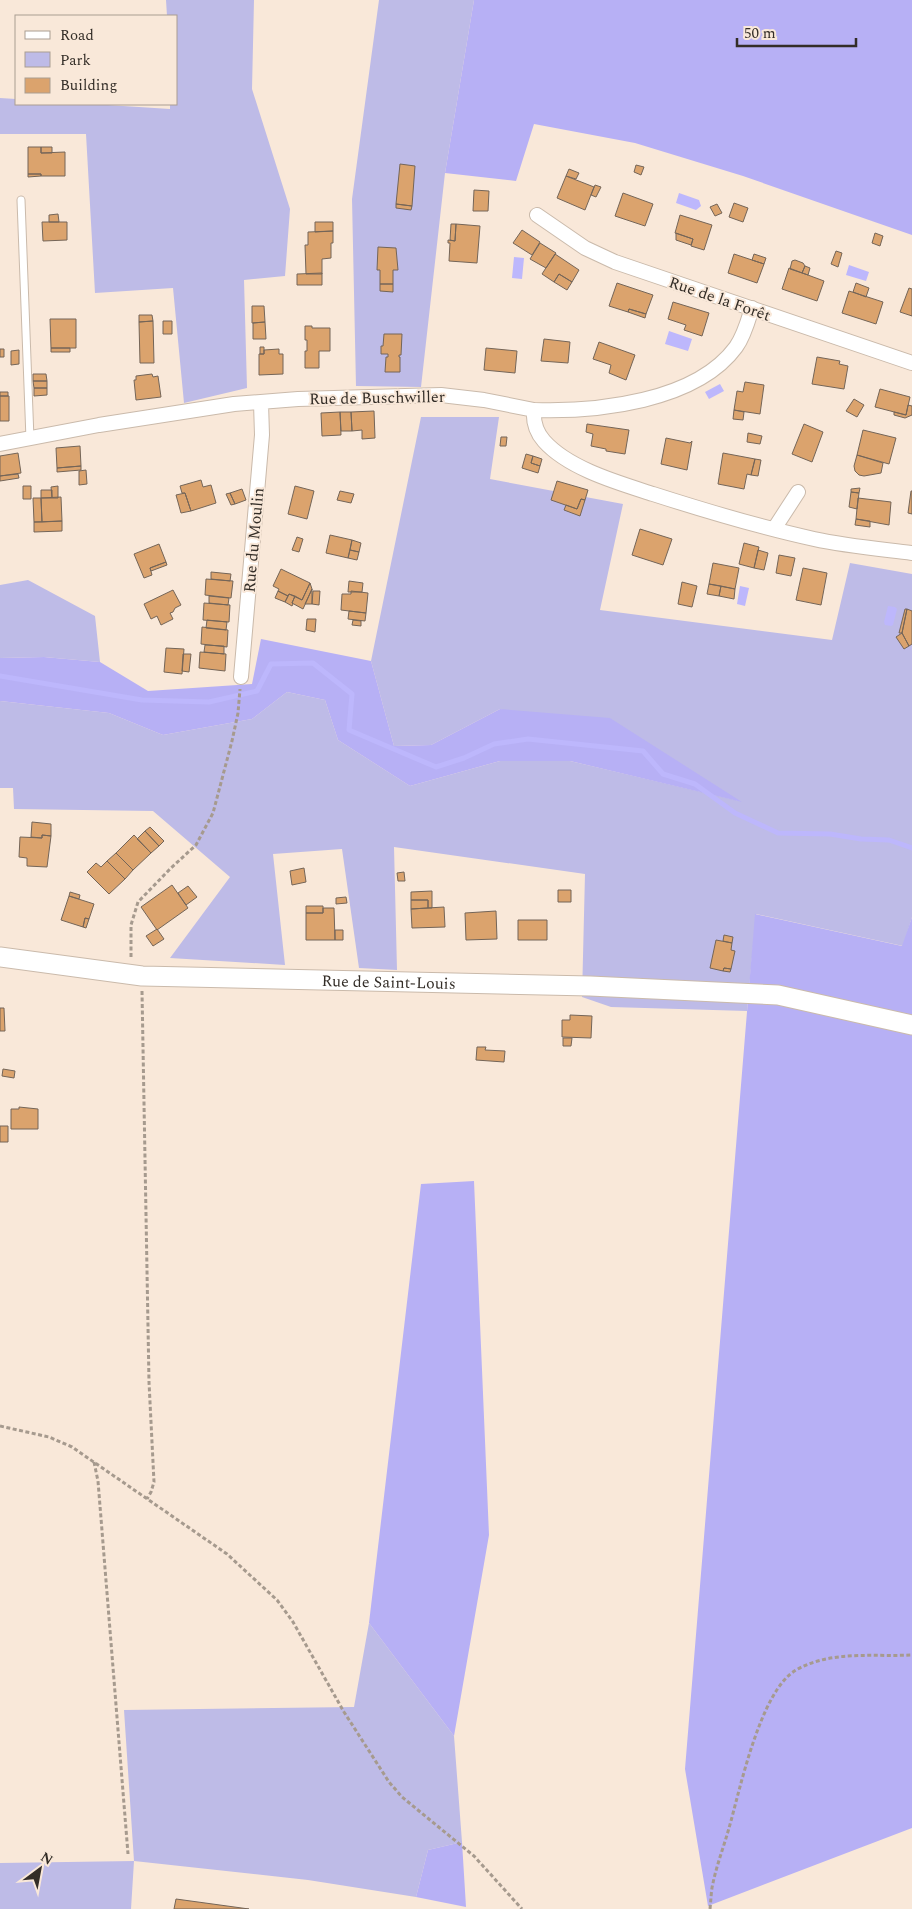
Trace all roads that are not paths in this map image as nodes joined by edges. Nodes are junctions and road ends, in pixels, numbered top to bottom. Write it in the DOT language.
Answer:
graph roads {
  1 [pos="21,200"];
  2 [pos="537,215"];
  3 [pos="752,308"];
  4 [pos="912,363"];
  5 [pos="261,403"];
  6 [pos="534,410"];
  7 [pos="30,439"];
  8 [pos="0,444"];
  9 [pos="798,492"];
  10 [pos="774,529"];
  11 [pos="912,554"];
  12 [pos="241,680"];
  13 [pos="0,957"];
  14 [pos="912,1025"];
  1 -- 7 [label="lane"];
  2 -- 3 [label="street, Rue de la Forêt"];
  3 -- 4 [label="street, Rue de la Forêt"];
  3 -- 6 [label="street, Rue de Buschwiller"];
  5 -- 6 [label="street, Rue de Buschwiller"];
  5 -- 7 [label="street, Rue de Buschwiller"];
  5 -- 12 [label="street, Rue du Moulin"];
  6 -- 10 [label="street"];
  7 -- 8 [label="street, Rue de Buschwiller"];
  9 -- 10 [label="street"];
  10 -- 11 [label="street"];
  13 -- 14 [label="street, Rue de Saint-Louis"];
}
